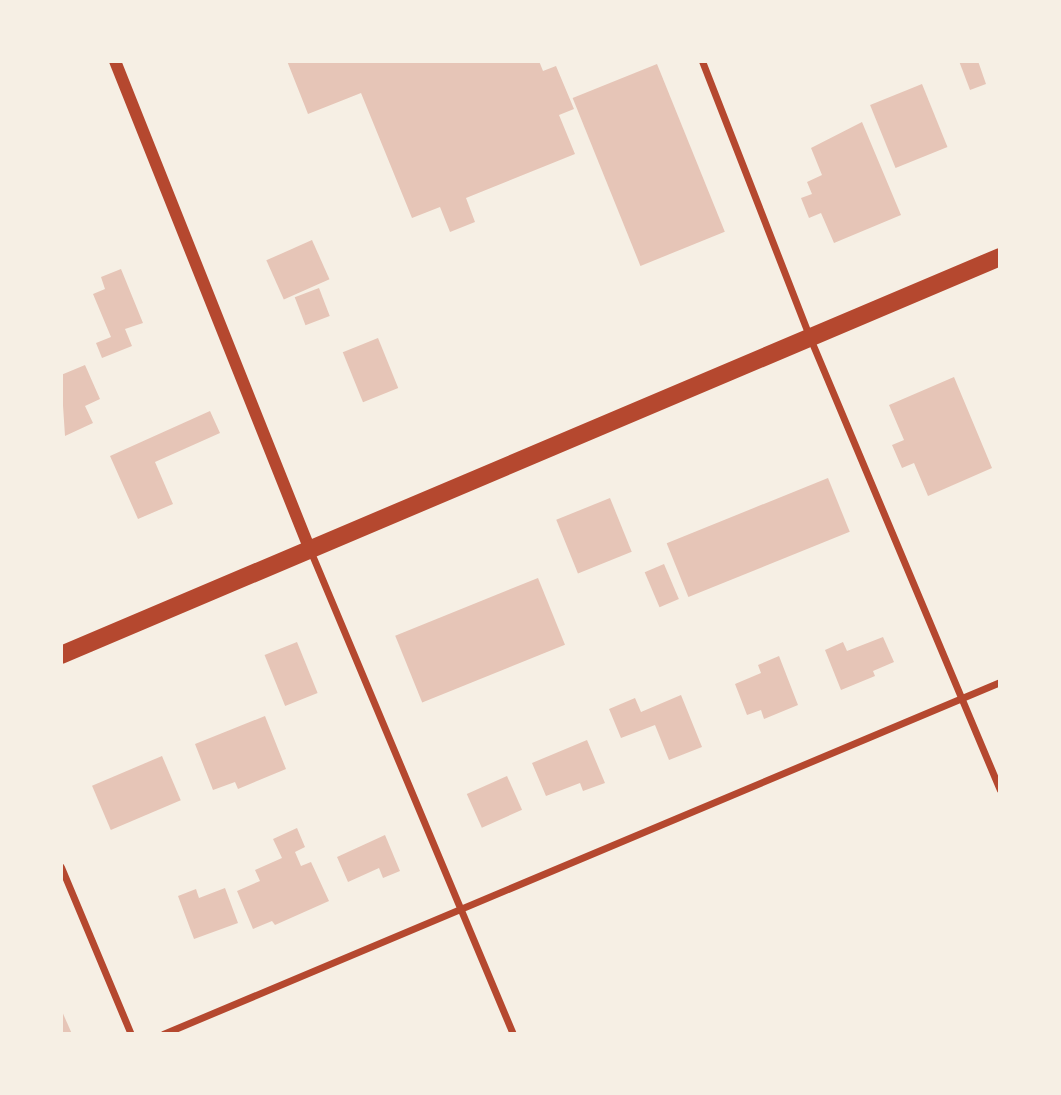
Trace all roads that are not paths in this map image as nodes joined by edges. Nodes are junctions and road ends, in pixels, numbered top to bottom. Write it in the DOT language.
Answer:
graph roads {
  1 [pos="115,61"];
  2 [pos="702,61"];
  3 [pos="1000,257"];
  4 [pos="810,338"];
  5 [pos="310,550"];
  6 [pos="61,655"];
  7 [pos="1000,682"];
  8 [pos="961,698"];
  9 [pos="1000,790"];
  10 [pos="61,867"];
  11 [pos="461,909"];
  12 [pos="131,1034"];
  13 [pos="163,1034"];
  14 [pos="513,1034"];
  1 -- 5 [label="street"];
  2 -- 4 [label="street"];
  3 -- 4 [label="main road"];
  4 -- 5 [label="main road"];
  4 -- 8 [label="street"];
  5 -- 6 [label="main road"];
  5 -- 11 [label="street"];
  7 -- 8 [label="street"];
  8 -- 9 [label="street"];
  8 -- 11 [label="street"];
  10 -- 12 [label="street"];
  11 -- 13 [label="street"];
  11 -- 14 [label="street"];
}
